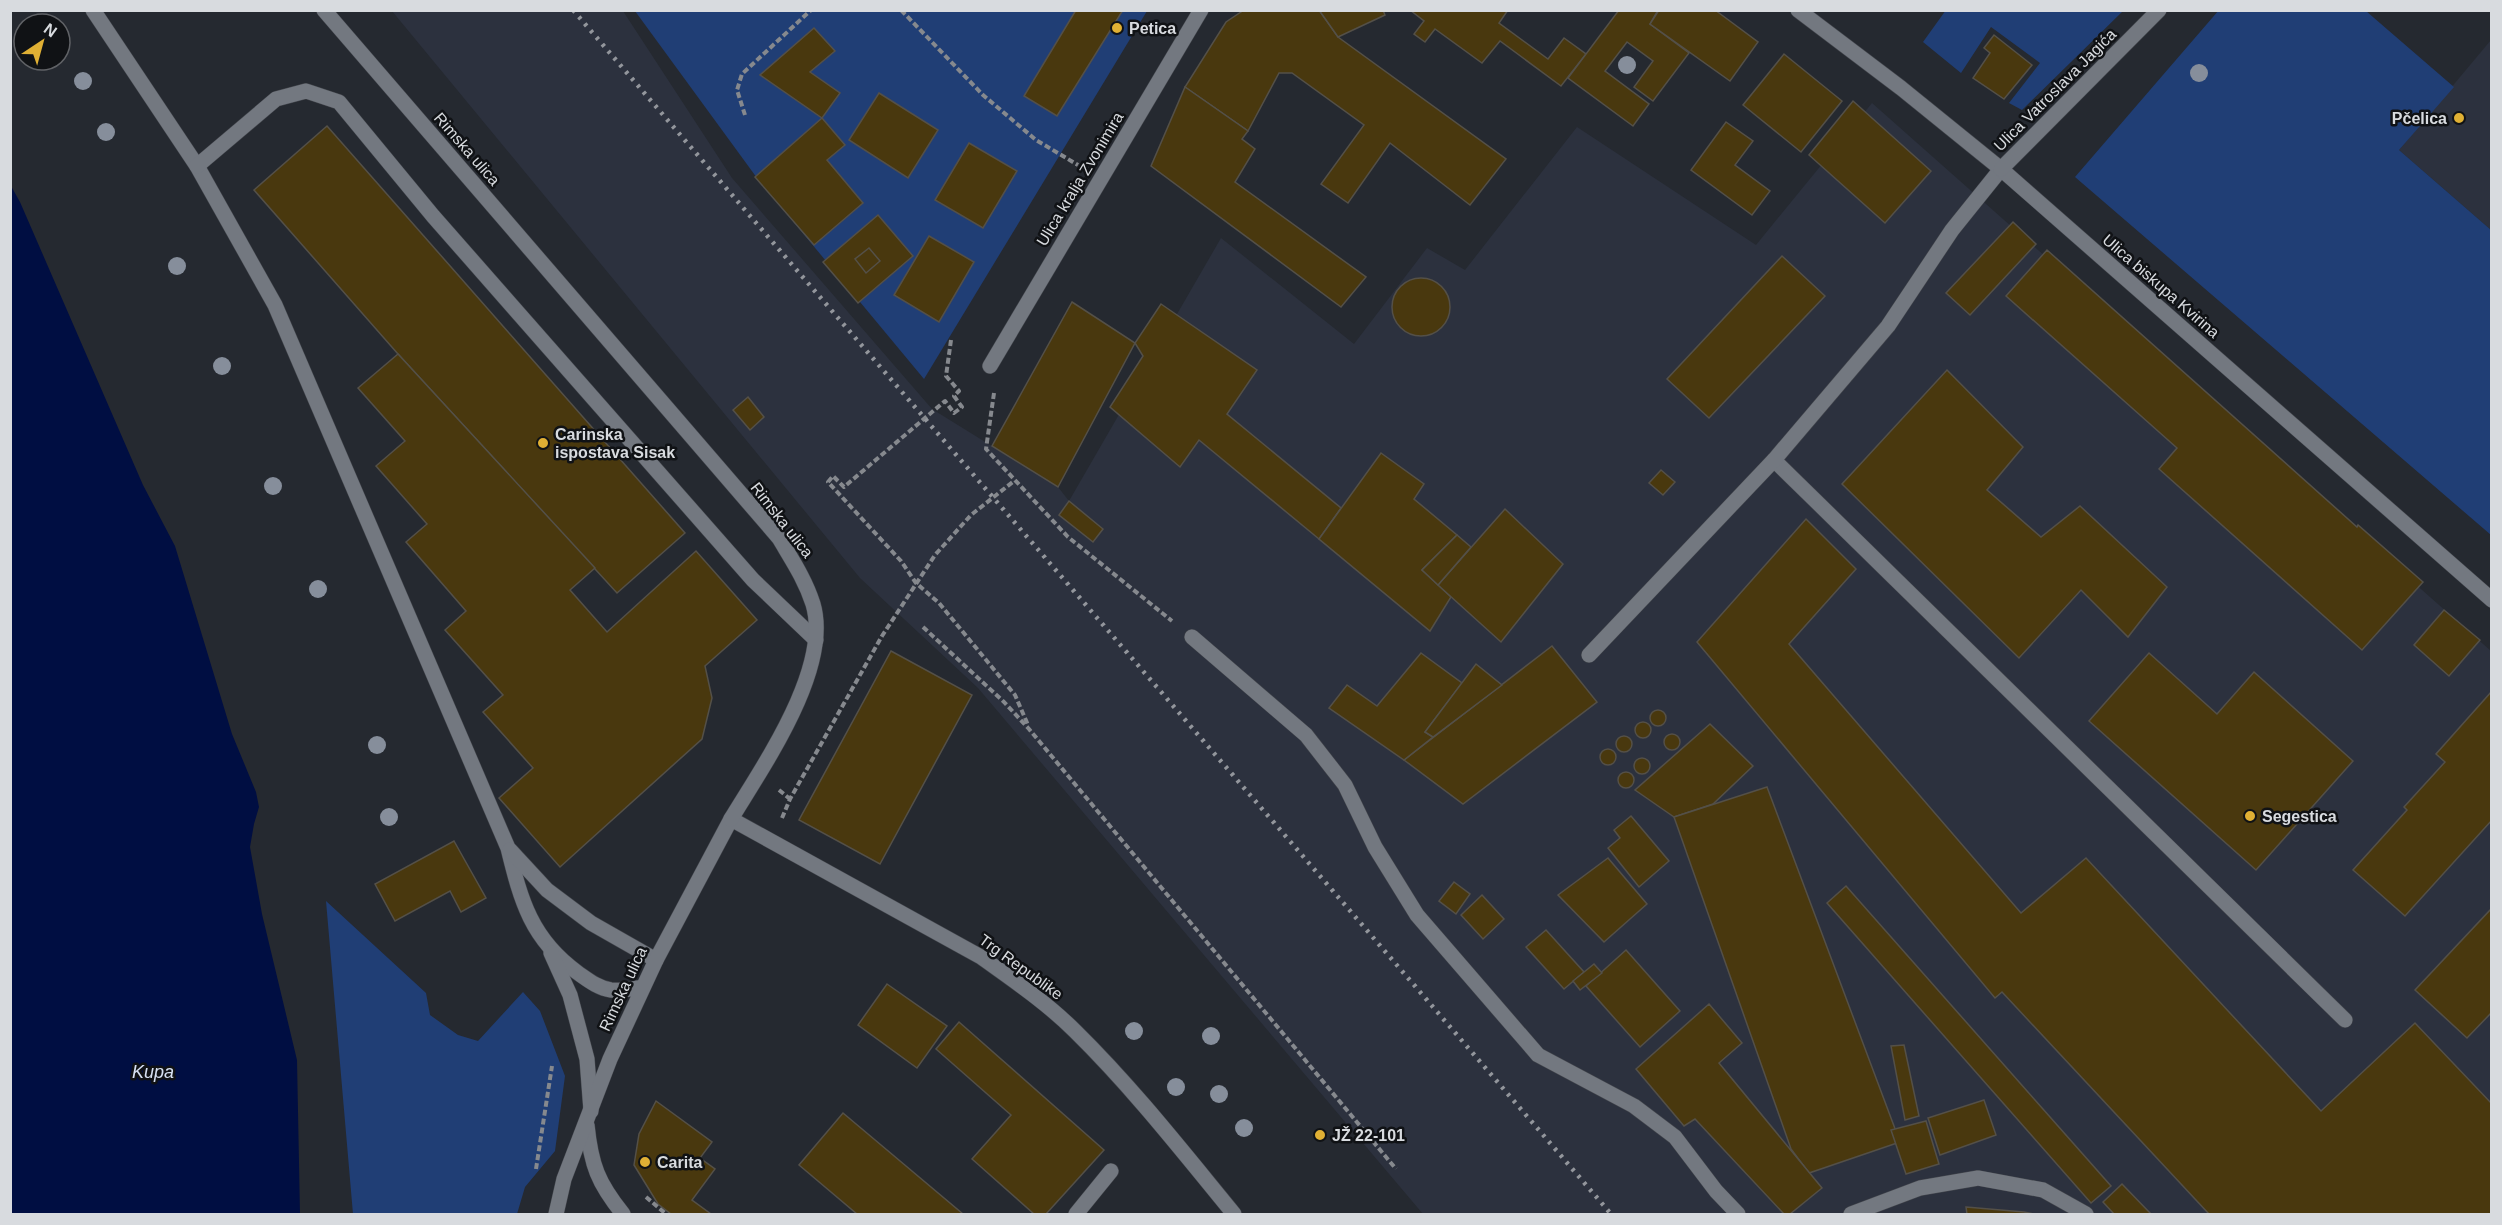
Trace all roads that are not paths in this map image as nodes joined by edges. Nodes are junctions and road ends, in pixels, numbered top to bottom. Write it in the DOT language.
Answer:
graph roads {
  1 [pos="93,10"];
  2 [pos="324,10"];
  3 [pos="1201,10"];
  4 [pos="1798,10"];
  5 [pos="2159,10"];
  6 [pos="197,166"];
  7 [pos="2001,170"];
  8 [pos="990,366"];
  9 [pos="1774,460"];
  10 [pos="2492,600"];
  11 [pos="1192,637"];
  12 [pos="816,640"];
  13 [pos="1589,655"];
  14 [pos="731,819"];
  15 [pos="508,848"];
  16 [pos="550,950"];
  17 [pos="656,960"];
  18 [pos="643,987"];
  19 [pos="2345,1020"];
  20 [pos="589,1117"];
  21 [pos="1111,1171"];
  22 [pos="556,1215"];
  23 [pos="622,1215"];
  24 [pos="1076,1215"];
  25 [pos="1234,1215"];
  26 [pos="1738,1215"];
  27 [pos="1851,1215"];
  28 [pos="2086,1215"];
  1 -- 6 [label="street"];
  2 -- 12 [label="street, Rimska ulica"];
  3 -- 8 [label="street, Ulica kralja Zvonimira"];
  4 -- 7 [label="street, Ulica biskupa Kvirina"];
  5 -- 7 [label="street, Ulica Vatroslava Jagića"];
  6 -- 12 [label="street"];
  6 -- 15 [label="street"];
  7 -- 9 [label="street, Ulica Vatroslava Jagića"];
  7 -- 10 [label="street, Ulica biskupa Kvirina"];
  9 -- 13 [label="street, Ulica Vatroslava Jagića"];
  9 -- 19 [label="street"];
  11 -- 26 [label="street"];
  12 -- 14 [label="street, Rimska ulica"];
  14 -- 17 [label="street, Rimska ulica"];
  14 -- 25 [label="street, Trg Republike"];
  15 -- 16 [label="street"];
  15 -- 17 [label="street"];
  16 -- 18 [label="street"];
  16 -- 20 [label="street"];
  17 -- 18 [label="street, Rimska ulica"];
  18 -- 20 [label="street, Rimska ulica"];
  20 -- 22 [label="street, Rimska ulica"];
  20 -- 23 [label="street"];
  21 -- 24 [label="street"];
  27 -- 28 [label="street"];
}
